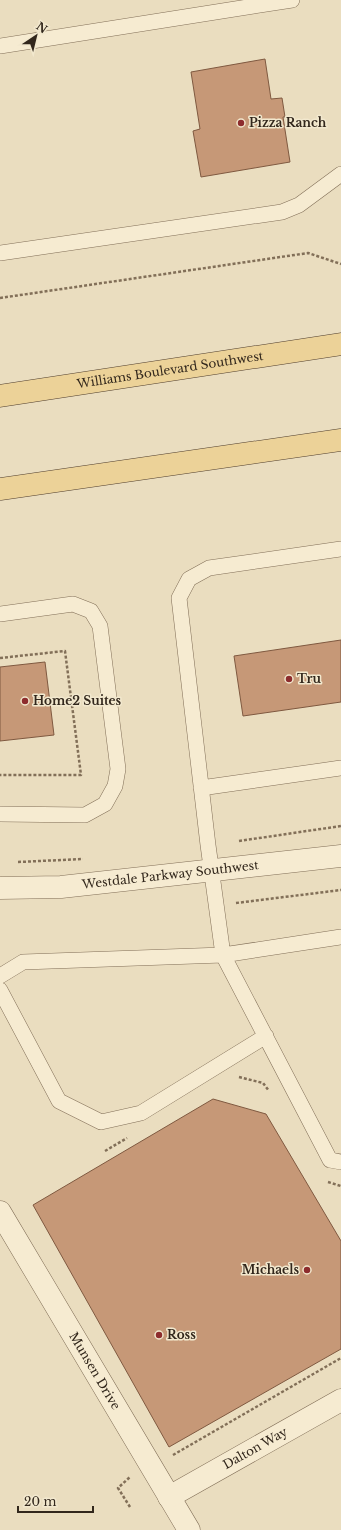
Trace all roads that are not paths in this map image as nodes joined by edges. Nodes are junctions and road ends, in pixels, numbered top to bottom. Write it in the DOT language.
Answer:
graph roads {
  1 [pos="292,0"];
  2 [pos="0,46"];
  3 [pos="341,174"];
  4 [pos="0,253"];
  5 [pos="341,344"];
  6 [pos="0,396"];
  7 [pos="341,440"];
  8 [pos="0,489"];
  9 [pos="341,549"];
  10 [pos="0,614"];
  11 [pos="341,768"];
  12 [pos="201,788"];
  13 [pos="0,814"];
  14 [pos="341,856"];
  15 [pos="211,871"];
  16 [pos="0,888"];
  17 [pos="341,937"];
  18 [pos="223,955"];
  19 [pos="0,976"];
  20 [pos="0,990"];
  21 [pos="266,1036"];
  22 [pos="341,1162"];
  23 [pos="0,1212"];
  24 [pos="341,1400"];
  25 [pos="169,1497"];
  26 [pos="189,1530"];
  1 -- 2 [label="lane"];
  3 -- 4 [label="lane"];
  5 -- 6 [label="main road, Williams Boulevard Southwest"];
  7 -- 8 [label="main road"];
  9 -- 12 [label="lane"];
  10 -- 13 [label="lane"];
  11 -- 12 [label="lane"];
  12 -- 15 [label="lane"];
  14 -- 15 [label="street, Westdale Parkway Southwest"];
  15 -- 16 [label="street, Westdale Parkway Southwest"];
  15 -- 18 [label="lane"];
  17 -- 18 [label="lane"];
  18 -- 19 [label="lane"];
  18 -- 21 [label="lane"];
  20 -- 21 [label="lane"];
  21 -- 22 [label="lane"];
  23 -- 25 [label="street, Munsen Drive"];
  24 -- 25 [label="street, Dalton Way"];
  25 -- 26 [label="street, Munsen Drive"];
}
